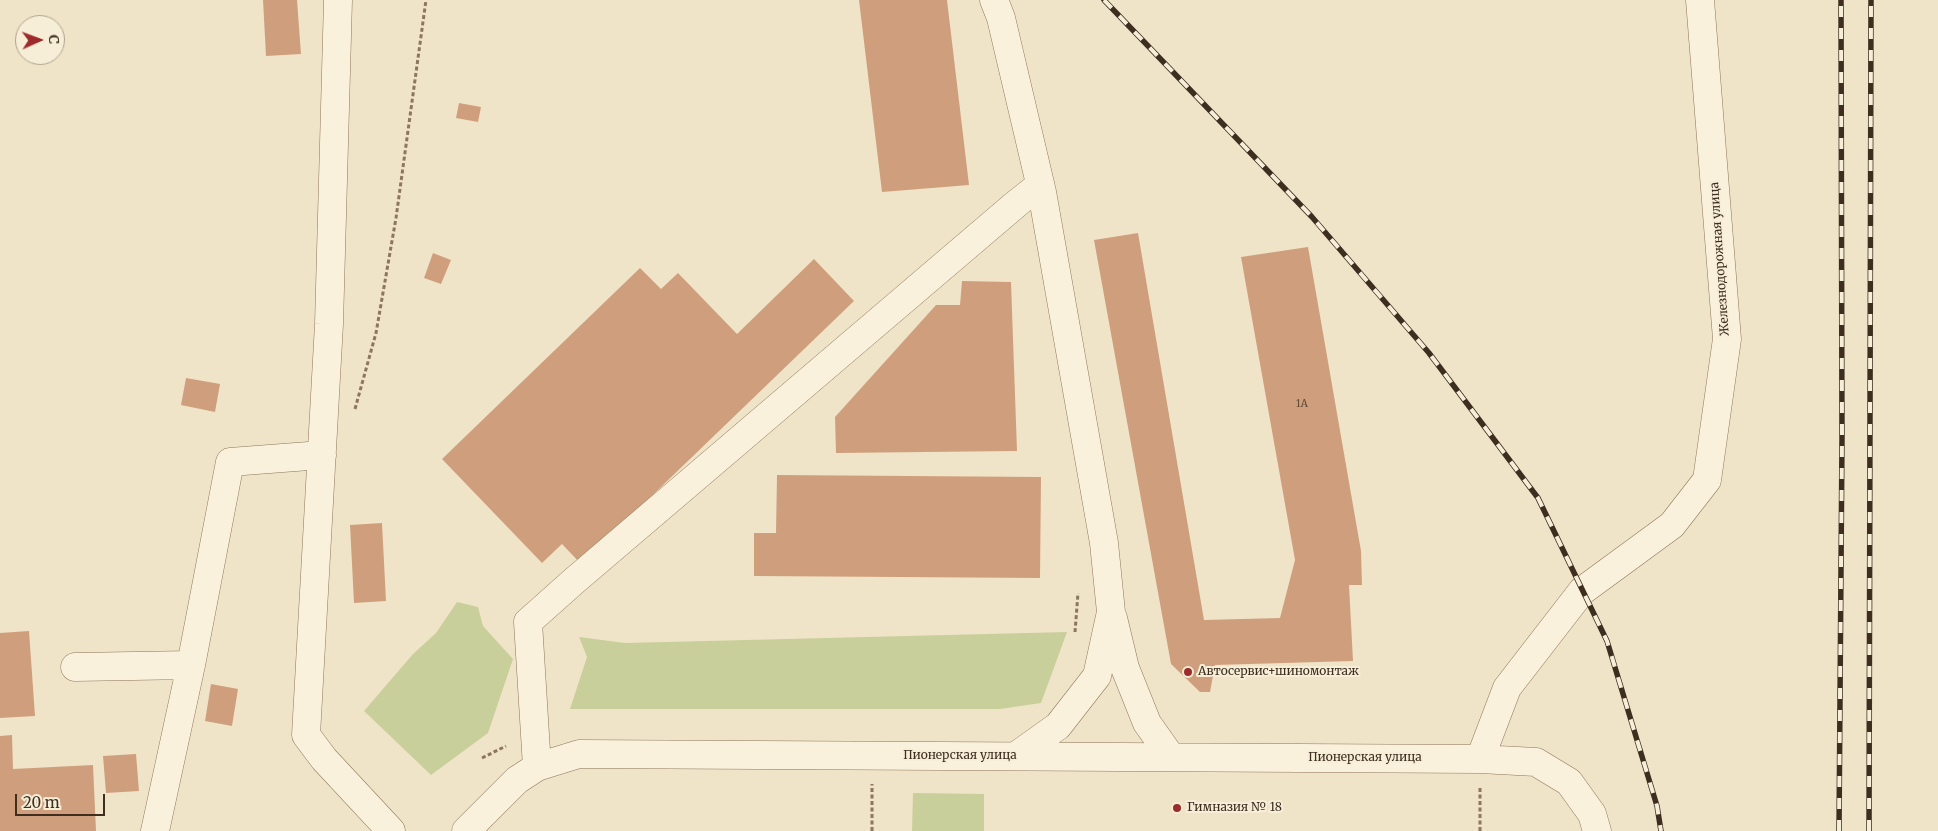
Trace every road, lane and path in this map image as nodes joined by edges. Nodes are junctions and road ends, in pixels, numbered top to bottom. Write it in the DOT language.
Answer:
graph roads {
  1 [pos="338,0"];
  2 [pos="426,0"];
  3 [pos="994,0"];
  4 [pos="1700,0"];
  5 [pos="1040,185"];
  6 [pos="353,418"];
  7 [pos="322,456"];
  8 [pos="1078,586"];
  9 [pos="1111,612"];
  10 [pos="1074,635"];
  11 [pos="191,665"];
  12 [pos="75,667"];
  13 [pos="1016,756"];
  14 [pos="1171,757"];
  15 [pos="1480,759"];
  16 [pos="537,767"];
  17 [pos="872,779"];
  18 [pos="155,831"];
  19 [pos="391,831"];
  20 [pos="466,831"];
  21 [pos="872,831"];
  22 [pos="1480,831"];
  23 [pos="1597,831"];
  1 -- 7 [label="street"];
  2 -- 6 [label="path"];
  3 -- 5 [label="street"];
  4 -- 15 [label="street, Железнодорожная улица"];
  5 -- 9 [label="street"];
  5 -- 16 [label="street"];
  7 -- 11 [label="street"];
  7 -- 19 [label="street"];
  8 -- 10 [label="path"];
  9 -- 13 [label="street"];
  9 -- 14 [label="street"];
  11 -- 12 [label="street"];
  11 -- 18 [label="street"];
  13 -- 14 [label="street, Пионерская улица"];
  13 -- 16 [label="street, Пионерская улица"];
  14 -- 15 [label="street, Пионерская улица"];
  15 -- 22 [label="path"];
  15 -- 23 [label="street, Пионерская улица"];
  16 -- 20 [label="street, Пионерская улица"];
  17 -- 21 [label="path"];
}
